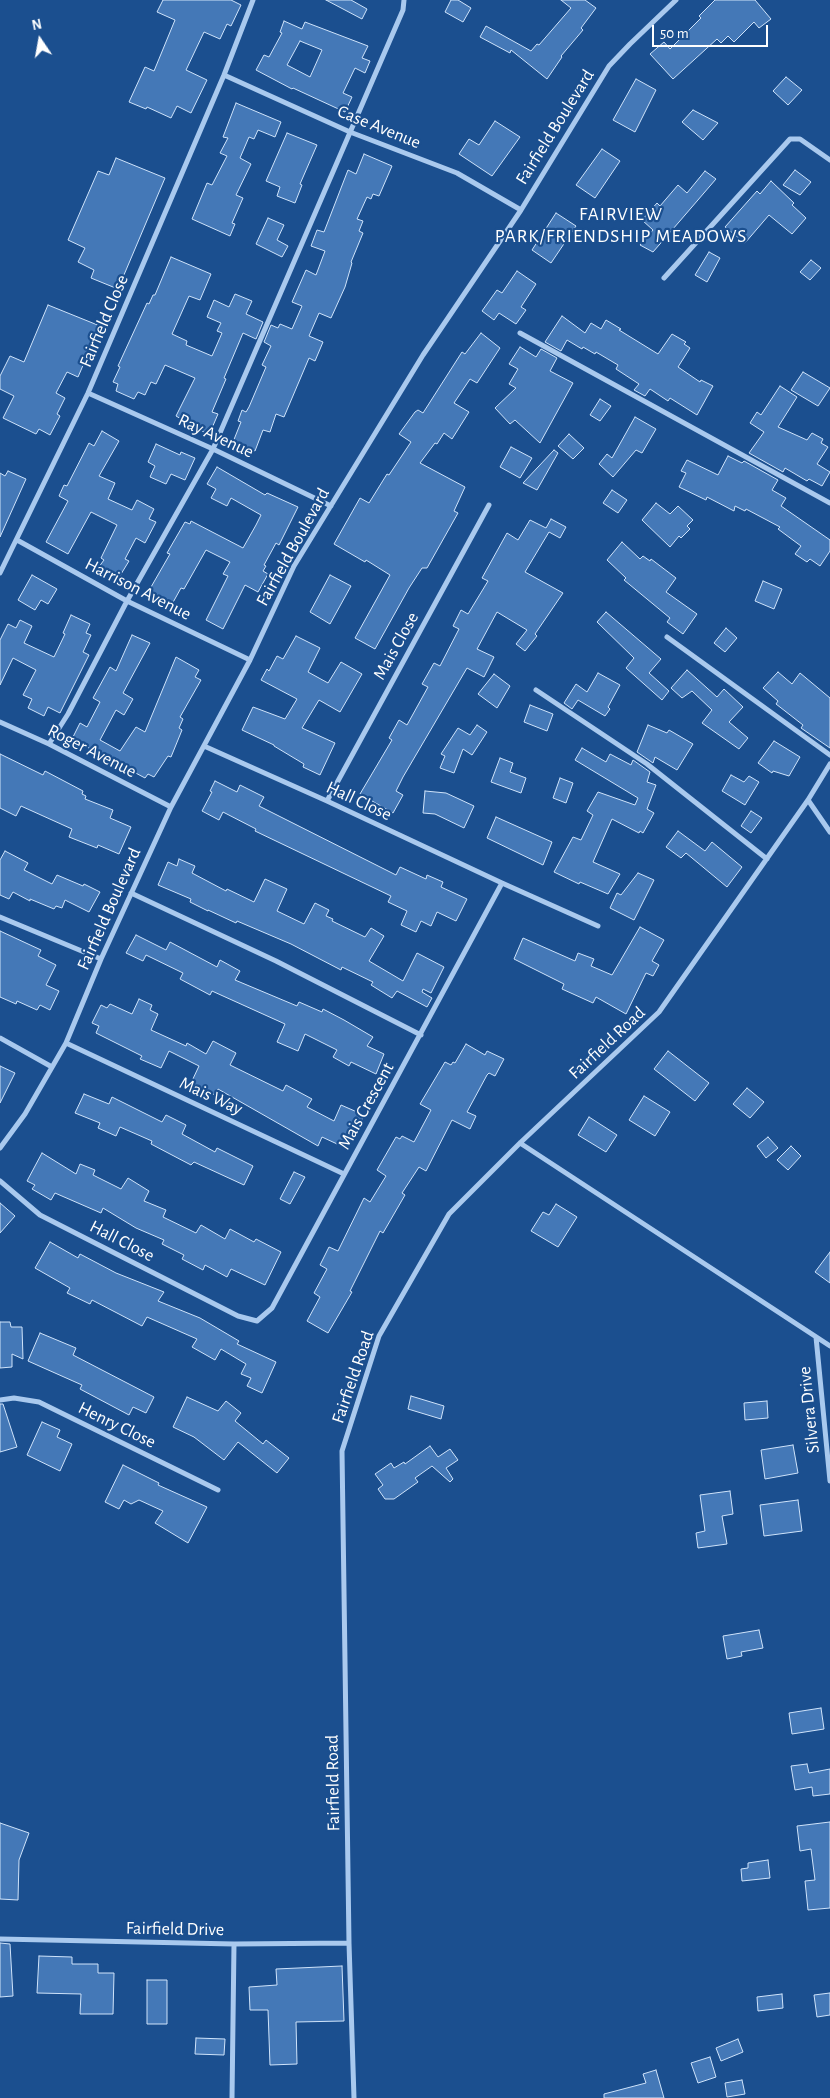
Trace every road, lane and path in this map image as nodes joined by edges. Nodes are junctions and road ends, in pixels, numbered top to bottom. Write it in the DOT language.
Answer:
graph roads {
  1 [pos="253,0"];
  2 [pos="404,0"];
  3 [pos="676,0"];
  4 [pos="224,76"];
  5 [pos="350,132"];
  6 [pos="830,160"];
  7 [pos="520,210"];
  8 [pos="664,278"];
  9 [pos="520,333"];
  10 [pos="88,393"];
  11 [pos="213,449"];
  12 [pos="830,503"];
  13 [pos="489,505"];
  14 [pos="331,506"];
  15 [pos="17,540"];
  16 [pos="0,573"];
  17 [pos="127,602"];
  18 [pos="666,637"];
  19 [pos="250,660"];
  20 [pos="536,690"];
  21 [pos="0,722"];
  22 [pos="49,744"];
  23 [pos="204,746"];
  24 [pos="830,755"];
  25 [pos="830,764"];
  26 [pos="808,800"];
  27 [pos="327,801"];
  28 [pos="171,807"];
  29 [pos="830,832"];
  30 [pos="767,859"];
  31 [pos="502,883"];
  32 [pos="131,893"];
  33 [pos="0,917"];
  34 [pos="598,926"];
  35 [pos="101,959"];
  36 [pos="421,1035"];
  37 [pos="0,1038"];
  38 [pos="66,1043"];
  39 [pos="52,1067"];
  40 [pos="520,1143"];
  41 [pos="0,1148"];
  42 [pos="344,1174"];
  43 [pos="0,1181"];
  44 [pos="238,1316"];
  45 [pos="816,1337"];
  46 [pos="830,1346"];
  47 [pos="0,1400"];
  48 [pos="830,1481"];
  49 [pos="218,1490"];
  50 [pos="0,1939"];
  51 [pos="234,1944"];
  52 [pos="349,1944"];
  53 [pos="232,2098"];
  54 [pos="354,2098"];
  1 -- 4 [label="street, Fairfield Close"];
  2 -- 5 [label="street"];
  3 -- 7 [label="street, Fairfield Boulevard"];
  4 -- 5 [label="street, Case Avenue"];
  4 -- 10 [label="street, Fairfield Close"];
  5 -- 7 [label="street, Case Avenue"];
  5 -- 11 [label="street"];
  6 -- 8 [label="street"];
  7 -- 14 [label="street, Fairfield Boulevard"];
  9 -- 12 [label="street"];
  10 -- 11 [label="street, Ray Avenue"];
  10 -- 15 [label="street, Fairfield Close"];
  11 -- 14 [label="street, Ray Avenue"];
  11 -- 17 [label="street"];
  13 -- 27 [label="street, Mais Close"];
  14 -- 19 [label="street, Fairfield Boulevard"];
  15 -- 16 [label="street, Fairfield Close"];
  15 -- 17 [label="street, Harrison Avenue"];
  17 -- 19 [label="street, Harrison Avenue"];
  17 -- 22 [label="street"];
  18 -- 24 [label="street"];
  19 -- 23 [label="street, Fairfield Boulevard"];
  20 -- 30 [label="street"];
  21 -- 22 [label="street, Roger Avenue"];
  22 -- 28 [label="street, Roger Avenue"];
  23 -- 27 [label="street, Hall Close"];
  23 -- 28 [label="street, Fairfield Boulevard"];
  25 -- 26 [label="street, Fairfield Road"];
  26 -- 29 [label="street"];
  26 -- 30 [label="street, Fairfield Road"];
  27 -- 31 [label="street, Hall Close"];
  28 -- 32 [label="street, Fairfield Boulevard"];
  30 -- 40 [label="street, Fairfield Road"];
  31 -- 34 [label="street, Hall Close"];
  31 -- 36 [label="street, Mais Crescent"];
  32 -- 35 [label="street, Fairfield Boulevard"];
  32 -- 36 [label="street"];
  33 -- 35 [label="street"];
  35 -- 38 [label="street, Fairfield Boulevard"];
  36 -- 42 [label="street, Mais Crescent"];
  37 -- 39 [label="street"];
  38 -- 39 [label="street, Fairfield Boulevard"];
  38 -- 42 [label="street, Mais Way"];
  39 -- 41 [label="street, Fairfield Boulevard"];
  40 -- 45 [label="street"];
  40 -- 52 [label="street, Fairfield Road"];
  42 -- 44 [label="street, Mais Crescent"];
  43 -- 44 [label="street, Hall Close"];
  45 -- 46 [label="street"];
  45 -- 48 [label="street, Silvera Drive"];
  47 -- 49 [label="street, Henry Close"];
  50 -- 51 [label="street, Fairfield Drive"];
  51 -- 52 [label="street, Fairfield Drive"];
  51 -- 53 [label="street"];
  52 -- 54 [label="street, Fairfield Road"];
}
